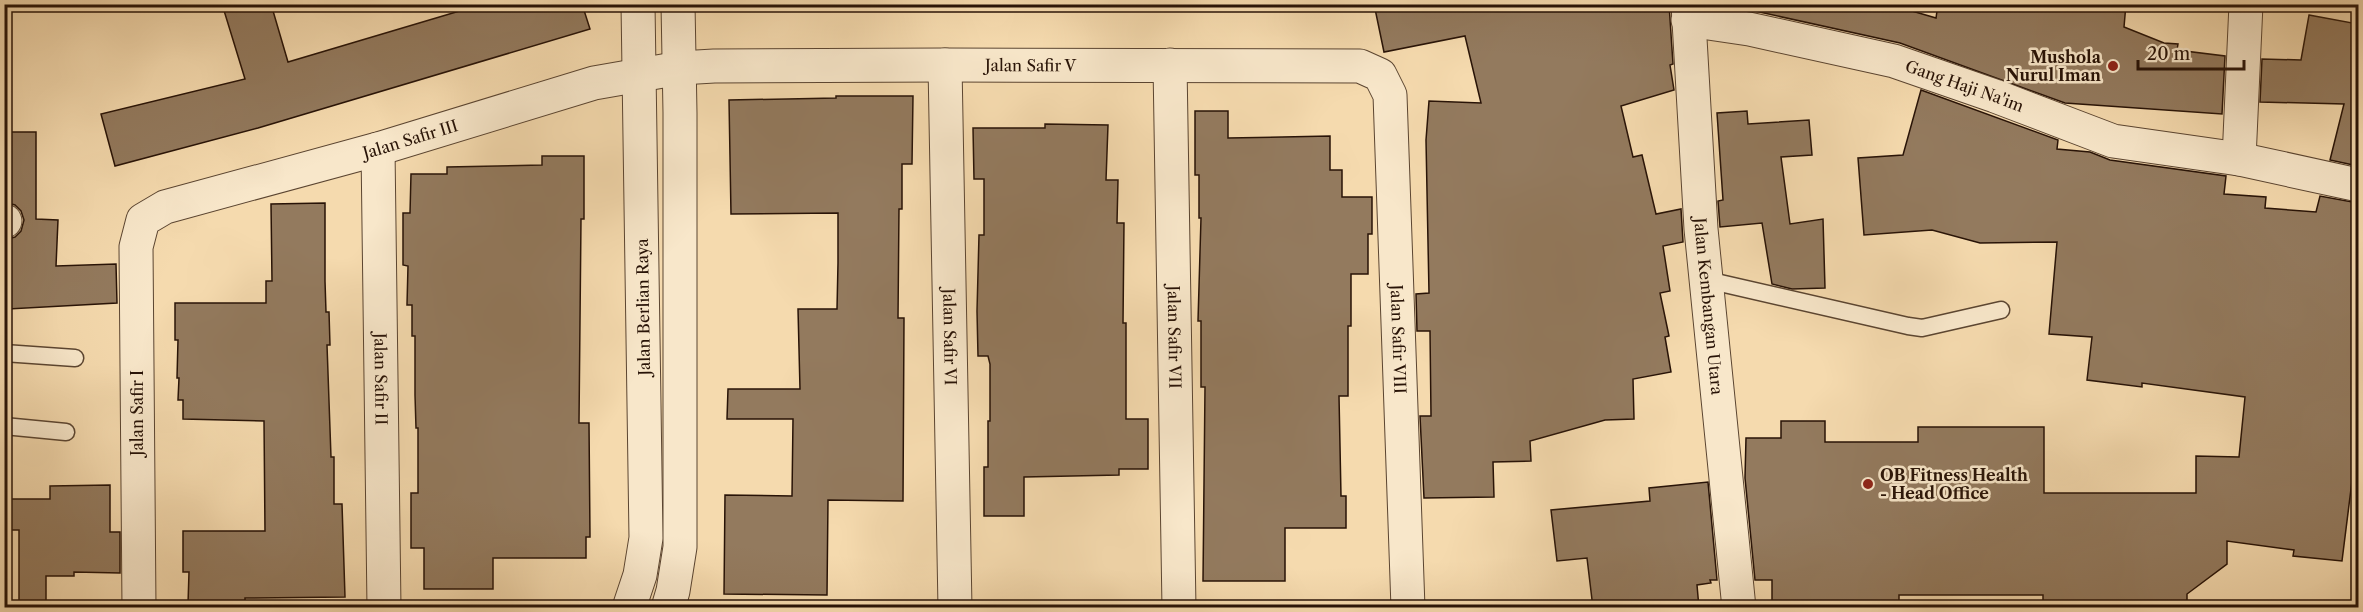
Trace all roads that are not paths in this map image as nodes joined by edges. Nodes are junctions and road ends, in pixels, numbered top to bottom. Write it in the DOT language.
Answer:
graph roads {
  1 [pos="638,4"];
  2 [pos="678,4"];
  3 [pos="2246,4"];
  4 [pos="1688,12"];
  5 [pos="945,65"];
  6 [pos="1170,65"];
  7 [pos="680,68"];
  8 [pos="639,74"];
  9 [pos="1380,75"];
  10 [pos="378,149"];
  11 [pos="2239,159"];
  12 [pos="2358,185"];
  13 [pos="143,220"];
  14 [pos="1707,280"];
  15 [pos="2001,310"];
  16 [pos="4,353"];
  17 [pos="75,358"];
  18 [pos="4,426"];
  19 [pos="66,432"];
  20 [pos="139,608"];
  21 [pos="384,608"];
  22 [pos="629,608"];
  23 [pos="668,608"];
  24 [pos="955,608"];
  25 [pos="1179,608"];
  26 [pos="1408,608"];
  27 [pos="1739,608"];
  1 -- 8 [label="street, Jalan Berlian Raya"];
  2 -- 7 [label="street"];
  3 -- 11 [label="street"];
  4 -- 11 [label="street, Gang Haji Na'im"];
  4 -- 14 [label="street, Jalan Kembangan Utara"];
  5 -- 6 [label="street, Jalan Safir V"];
  5 -- 7 [label="street, Jalan Safir V"];
  5 -- 24 [label="street, Jalan Safir VI"];
  6 -- 9 [label="street, Jalan Safir V"];
  6 -- 25 [label="street, Jalan Safir VII"];
  7 -- 8 [label="street, Jalan Safir III"];
  7 -- 23 [label="street"];
  8 -- 10 [label="street, Jalan Safir III"];
  8 -- 22 [label="street, Jalan Berlian Raya"];
  9 -- 26 [label="street, Jalan Safir VIII"];
  10 -- 13 [label="street, Jalan Safir III"];
  10 -- 21 [label="street, Jalan Safir II"];
  11 -- 12 [label="street, Gang Haji Na'im"];
  13 -- 20 [label="street, Jalan Safir I"];
  14 -- 15 [label="lane"];
  14 -- 27 [label="street, Jalan Kembangan Utara"];
  16 -- 17 [label="lane"];
  18 -- 19 [label="lane"];
}
